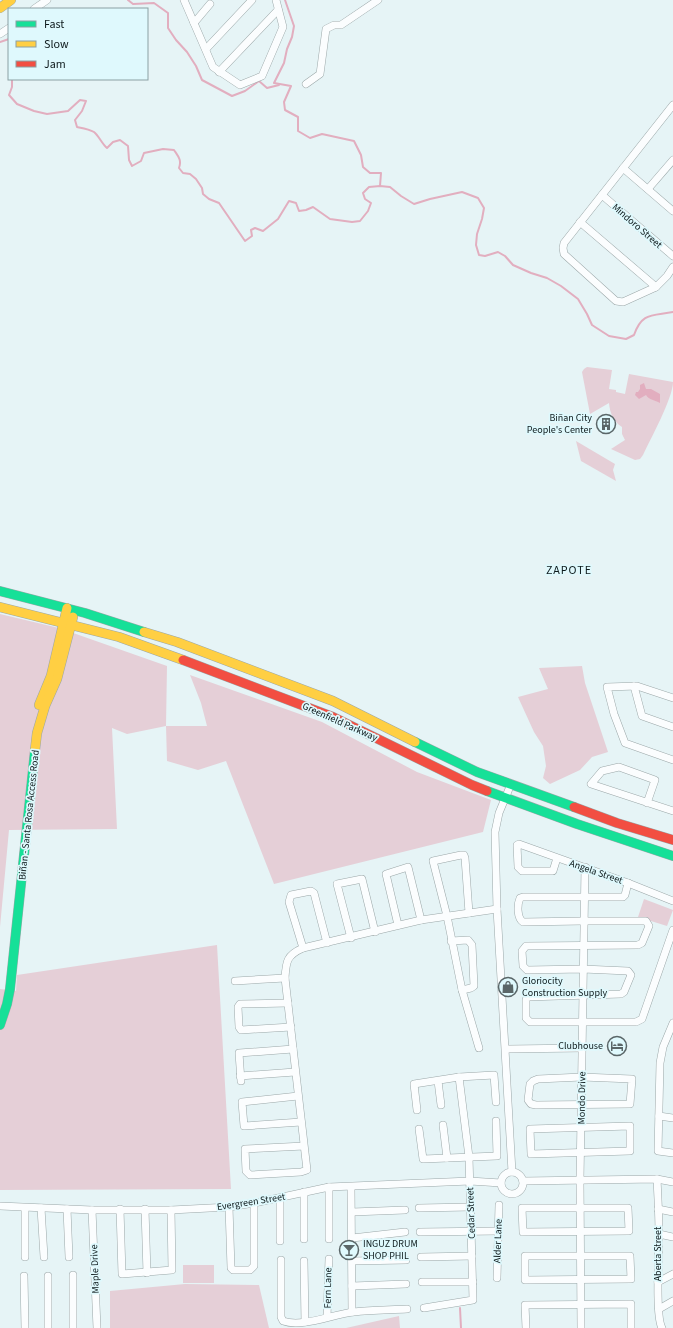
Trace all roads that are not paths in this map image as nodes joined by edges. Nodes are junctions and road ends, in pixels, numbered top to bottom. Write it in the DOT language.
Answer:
graph roads {
  1 [pos="11,0"];
  2 [pos="47,0"];
  3 [pos="184,0"];
  4 [pos="252,0"];
  5 [pos="276,0"];
  6 [pos="378,0"];
  7 [pos="210,4"];
  8 [pos="0,8"];
  9 [pos="35,8"];
  10 [pos="278,10"];
  11 [pos="194,23"];
  12 [pos="206,49"];
  13 [pos="220,72"];
  14 [pos="306,84"];
  15 [pos="673,105"];
  16 [pos="673,161"];
  17 [pos="623,168"];
  18 [pos="648,189"];
  19 [pos="602,195"];
  20 [pos="673,211"];
  21 [pos="580,222"];
  22 [pos="673,256"];
  23 [pos="673,267"];
  24 [pos="656,287"];
  25 [pos="0,591"];
  26 [pos="0,607"];
  27 [pos="71,609"];
  28 [pos="68,623"];
  29 [pos="634,686"];
  30 [pos="673,698"];
  31 [pos="673,727"];
  32 [pos="420,744"];
  33 [pos="414,757"];
  34 [pos="673,760"];
  35 [pos="511,784"];
  36 [pos="506,798"];
  37 [pos="647,803"];
  38 [pos="673,810"];
  39 [pos="673,840"];
  40 [pos="673,856"];
  41 [pos="558,858"];
  42 [pos="585,867"];
  43 [pos="628,883"];
  44 [pos="584,897"];
  45 [pos="673,901"];
  46 [pos="497,908"];
  47 [pos="469,913"];
  48 [pos="447,916"];
  49 [pos="421,920"];
  50 [pos="583,921"];
  51 [pos="398,925"];
  52 [pos="673,930"];
  53 [pos="375,932"];
  54 [pos="351,938"];
  55 [pos="451,941"];
  56 [pos="326,943"];
  57 [pos="583,946"];
  58 [pos="303,948"];
  59 [pos="583,970"];
  60 [pos="285,978"];
  61 [pos="235,981"];
  62 [pos="462,990"];
  63 [pos="583,995"];
  64 [pos="288,1003"];
  65 [pos="3,1005"];
  66 [pos="583,1022"];
  67 [pos="673,1023"];
  68 [pos="0,1025"];
  69 [pos="291,1027"];
  70 [pos="479,1048"];
  71 [pos="583,1048"];
  72 [pos="293,1049"];
  73 [pos="506,1049"];
  74 [pos="295,1072"];
  75 [pos="459,1077"];
  76 [pos="582,1077"];
  77 [pos="438,1081"];
  78 [pos="298,1096"];
  79 [pos="496,1102"];
  80 [pos="441,1105"];
  81 [pos="582,1105"];
  82 [pos="417,1110"];
  83 [pos="659,1116"];
  84 [pos="673,1118"];
  85 [pos="496,1121"];
  86 [pos="301,1122"];
  87 [pos="443,1125"];
  88 [pos="581,1128"];
  89 [pos="419,1129"];
  90 [pos="304,1146"];
  91 [pos="582,1152"];
  92 [pos="673,1153"];
  93 [pos="469,1157"];
  94 [pos="447,1158"];
  95 [pos="512,1172"];
  96 [pos="657,1179"];
  97 [pos="580,1180"];
  98 [pos="470,1181"];
  99 [pos="523,1181"];
  100 [pos="673,1182"];
  101 [pos="501,1183"];
  102 [pos="329,1187"];
  103 [pos="350,1187"];
  104 [pos="304,1192"];
  105 [pos="280,1198"];
  106 [pos="254,1203"];
  107 [pos="499,1205"];
  108 [pos="0,1206"];
  109 [pos="229,1207"];
  110 [pos="470,1207"];
  111 [pos="25,1208"];
  112 [pos="41,1208"];
  113 [pos="419,1208"];
  114 [pos="580,1208"];
  115 [pos="67,1209"];
  116 [pos="120,1209"];
  117 [pos="145,1209"];
  118 [pos="658,1209"];
  119 [pos="92,1210"];
  120 [pos="171,1210"];
  121 [pos="405,1210"];
  122 [pos="352,1212"];
  123 [pos="673,1212"];
  124 [pos="498,1231"];
  125 [pos="405,1232"];
  126 [pos="420,1232"];
  127 [pos="471,1232"];
  128 [pos="581,1232"];
  129 [pos="659,1234"];
  130 [pos="673,1236"];
  131 [pos="352,1238"];
  132 [pos="304,1239"];
  133 [pos="329,1239"];
  134 [pos="280,1241"];
  135 [pos="24,1256"];
  136 [pos="472,1256"];
  137 [pos="581,1256"];
  138 [pos="44,1257"];
  139 [pos="69,1257"];
  140 [pos="421,1257"];
  141 [pos="329,1259"];
  142 [pos="281,1260"];
  143 [pos="406,1260"];
  144 [pos="304,1261"];
  145 [pos="352,1261"];
  146 [pos="147,1273"];
  147 [pos="673,1274"];
  148 [pos="73,1275"];
  149 [pos="24,1276"];
  150 [pos="48,1276"];
  151 [pos="497,1278"];
  152 [pos="581,1280"];
  153 [pos="422,1282"];
  154 [pos="473,1282"];
  155 [pos="658,1282"];
  156 [pos="406,1284"];
  157 [pos="352,1286"];
  158 [pos="673,1301"];
  159 [pos="581,1304"];
  160 [pos="424,1308"];
  161 [pos="407,1309"];
  162 [pos="659,1309"];
  163 [pos="352,1312"];
  164 [pos="327,1317"];
  165 [pos="305,1322"];
  166 [pos="25,1328"];
  167 [pos="48,1328"];
  168 [pos="73,1328"];
  169 [pos="97,1328"];
  170 [pos="526,1328"];
  171 [pos="581,1328"];
  172 [pos="631,1328"];
  173 [pos="662,1328"];
  1 -- 8 [label="main road"];
  2 -- 9 [label="street"];
  3 -- 11 [label="street"];
  4 -- 12 [label="street"];
  5 -- 10 [label="street"];
  6 -- 14 [label="street"];
  7 -- 11 [label="street"];
  10 -- 13 [label="street"];
  10 -- 13 [label="street"];
  11 -- 12 [label="street"];
  12 -- 13 [label="street"];
  15 -- 17 [label="street"];
  16 -- 18 [label="street"];
  17 -- 18 [label="street"];
  17 -- 19 [label="street"];
  18 -- 20 [label="street"];
  19 -- 21 [label="street"];
  19 -- 22 [label="street, Mindoro Street"];
  21 -- 24 [label="street"];
  21 -- 24 [label="street"];
  23 -- 24 [label="street"];
  25 -- 27 [label="main road, Greenfield Parkway"];
  26 -- 28 [label="main road, Greenfield Parkway"];
  27 -- 28 [label="main road, Biñan - Santa Rosa Access Road"];
  27 -- 32 [label="main road, Greenfield Parkway"];
  28 -- 33 [label="main road, Greenfield Parkway"];
  28 -- 65 [label="main road, Biñan - Santa Rosa Access Road"];
  29 -- 30 [label="street"];
  29 -- 31 [label="street"];
  29 -- 34 [label="street"];
  32 -- 33 [label="main road"];
  32 -- 35 [label="main road, Greenfield Parkway"];
  33 -- 36 [label="main road, Greenfield Parkway"];
  35 -- 36 [label="street"];
  35 -- 39 [label="main road, Greenfield Parkway"];
  36 -- 40 [label="main road, Greenfield Parkway"];
  36 -- 46 [label="street"];
  37 -- 37 [label="street"];
  37 -- 38 [label="street"];
  41 -- 41 [label="street, Angela Street"];
  41 -- 42 [label="street, Angela Street"];
  42 -- 43 [label="street, Angela Street"];
  42 -- 44 [label="street, Mondo Drive"];
  43 -- 44 [label="street"];
  43 -- 45 [label="street, Angela Street"];
  44 -- 50 [label="street, Mondo Drive"];
  44 -- 50 [label="street"];
  46 -- 47 [label="street"];
  46 -- 73 [label="street"];
  47 -- 48 [label="street"];
  47 -- 48 [label="street"];
  48 -- 49 [label="street"];
  48 -- 55 [label="street"];
  49 -- 51 [label="street"];
  49 -- 51 [label="street"];
  50 -- 57 [label="street, Mondo Drive"];
  50 -- 57 [label="street"];
  51 -- 53 [label="street"];
  52 -- 66 [label="street"];
  53 -- 54 [label="street"];
  53 -- 54 [label="street"];
  54 -- 56 [label="street"];
  55 -- 62 [label="street"];
  55 -- 62 [label="street"];
  56 -- 58 [label="street"];
  56 -- 58 [label="street"];
  57 -- 59 [label="street, Mondo Drive"];
  57 -- 59 [label="street"];
  58 -- 60 [label="street"];
  59 -- 63 [label="street, Mondo Drive"];
  59 -- 63 [label="street"];
  60 -- 61 [label="street"];
  60 -- 64 [label="street"];
  62 -- 70 [label="street"];
  63 -- 66 [label="street, Mondo Drive"];
  63 -- 66 [label="street"];
  64 -- 69 [label="street"];
  64 -- 69 [label="street"];
  65 -- 68 [label="main road, Biñan - Santa Rosa Access Road"];
  66 -- 71 [label="street, Mondo Drive"];
  67 -- 83 [label="street"];
  69 -- 72 [label="street"];
  71 -- 73 [label="street"];
  71 -- 76 [label="street, Mondo Drive"];
  72 -- 74 [label="street"];
  72 -- 74 [label="street"];
  73 -- 95 [label="street"];
  74 -- 78 [label="street"];
  75 -- 77 [label="street"];
  75 -- 79 [label="street"];
  75 -- 93 [label="street, Cedar Street"];
  76 -- 81 [label="street, Mondo Drive"];
  76 -- 81 [label="street"];
  76 -- 81 [label="street"];
  77 -- 80 [label="street"];
  77 -- 82 [label="street"];
  78 -- 86 [label="street"];
  78 -- 86 [label="street"];
  81 -- 88 [label="street, Mondo Drive"];
  83 -- 84 [label="street"];
  83 -- 92 [label="street"];
  85 -- 93 [label="street"];
  86 -- 90 [label="street"];
  87 -- 94 [label="street"];
  88 -- 91 [label="street, Mondo Drive"];
  88 -- 91 [label="street"];
  88 -- 91 [label="street"];
  89 -- 94 [label="street"];
  90 -- 90 [label="street"];
  91 -- 97 [label="street, Mondo Drive"];
  93 -- 94 [label="street"];
  93 -- 98 [label="street, Cedar Street"];
  95 -- 99 [label="street"];
  95 -- 101 [label="street"];
  96 -- 97 [label="street"];
  96 -- 100 [label="street"];
  96 -- 118 [label="street, Aberta Street"];
  97 -- 99 [label="street"];
  97 -- 114 [label="street, Mondo Drive"];
  98 -- 101 [label="street, Evergreen Street"];
  98 -- 103 [label="street, Evergreen Street"];
  98 -- 110 [label="street, Cedar Street"];
  99 -- 101 [label="street"];
  102 -- 103 [label="street, Evergreen Street"];
  102 -- 104 [label="street, Evergreen Street"];
  102 -- 133 [label="street"];
  103 -- 122 [label="street"];
  104 -- 105 [label="street, Evergreen Street"];
  104 -- 132 [label="street"];
  105 -- 106 [label="street, Evergreen Street"];
  105 -- 134 [label="street"];
  106 -- 109 [label="street, Evergreen Street"];
  106 -- 109 [label="street"];
  107 -- 124 [label="street, Alder Lane"];
  108 -- 111 [label="street, Evergreen Street"];
  109 -- 120 [label="street, Evergreen Street"];
  110 -- 113 [label="street"];
  110 -- 127 [label="street, Cedar Street"];
  111 -- 112 [label="street, Evergreen Street"];
  111 -- 135 [label="street"];
  112 -- 115 [label="street, Evergreen Street"];
  112 -- 138 [label="street"];
  114 -- 128 [label="street, Mondo Drive"];
  114 -- 128 [label="street"];
  114 -- 128 [label="street"];
  115 -- 119 [label="street, Evergreen Street"];
  115 -- 139 [label="street"];
  116 -- 117 [label="street, Evergreen Street"];
  116 -- 119 [label="street, Evergreen Street"];
  116 -- 146 [label="street"];
  117 -- 120 [label="street, Evergreen Street"];
  117 -- 146 [label="street"];
  118 -- 123 [label="street"];
  118 -- 129 [label="street, Aberta Street"];
  119 -- 169 [label="street, Maple Drive"];
  120 -- 146 [label="street"];
  121 -- 122 [label="street"];
  122 -- 131 [label="street"];
  124 -- 127 [label="street"];
  124 -- 151 [label="street, Alder Lane"];
  125 -- 131 [label="street"];
  126 -- 127 [label="street"];
  127 -- 136 [label="street, Cedar Street"];
  128 -- 137 [label="street, Mondo Drive"];
  129 -- 130 [label="street"];
  129 -- 155 [label="street, Aberta Street"];
  131 -- 145 [label="street"];
  136 -- 140 [label="street"];
  136 -- 154 [label="street, Cedar Street"];
  137 -- 152 [label="street, Mondo Drive"];
  137 -- 152 [label="street"];
  137 -- 152 [label="street"];
  141 -- 164 [label="street, Fern Lane"];
  142 -- 165 [label="street"];
  143 -- 145 [label="street"];
  144 -- 165 [label="street"];
  145 -- 157 [label="street"];
  147 -- 155 [label="street"];
  148 -- 168 [label="street"];
  149 -- 166 [label="street"];
  150 -- 167 [label="street"];
  152 -- 159 [label="street, Mondo Drive"];
  153 -- 154 [label="street"];
  154 -- 160 [label="street, Cedar Street"];
  155 -- 162 [label="street, Aberta Street"];
  156 -- 157 [label="street"];
  157 -- 163 [label="street"];
  158 -- 162 [label="street"];
  159 -- 170 [label="street"];
  159 -- 171 [label="street, Mondo Drive"];
  159 -- 172 [label="street"];
  161 -- 163 [label="street"];
  162 -- 173 [label="street, Aberta Street"];
  163 -- 164 [label="street"];
  164 -- 165 [label="street"];
}
